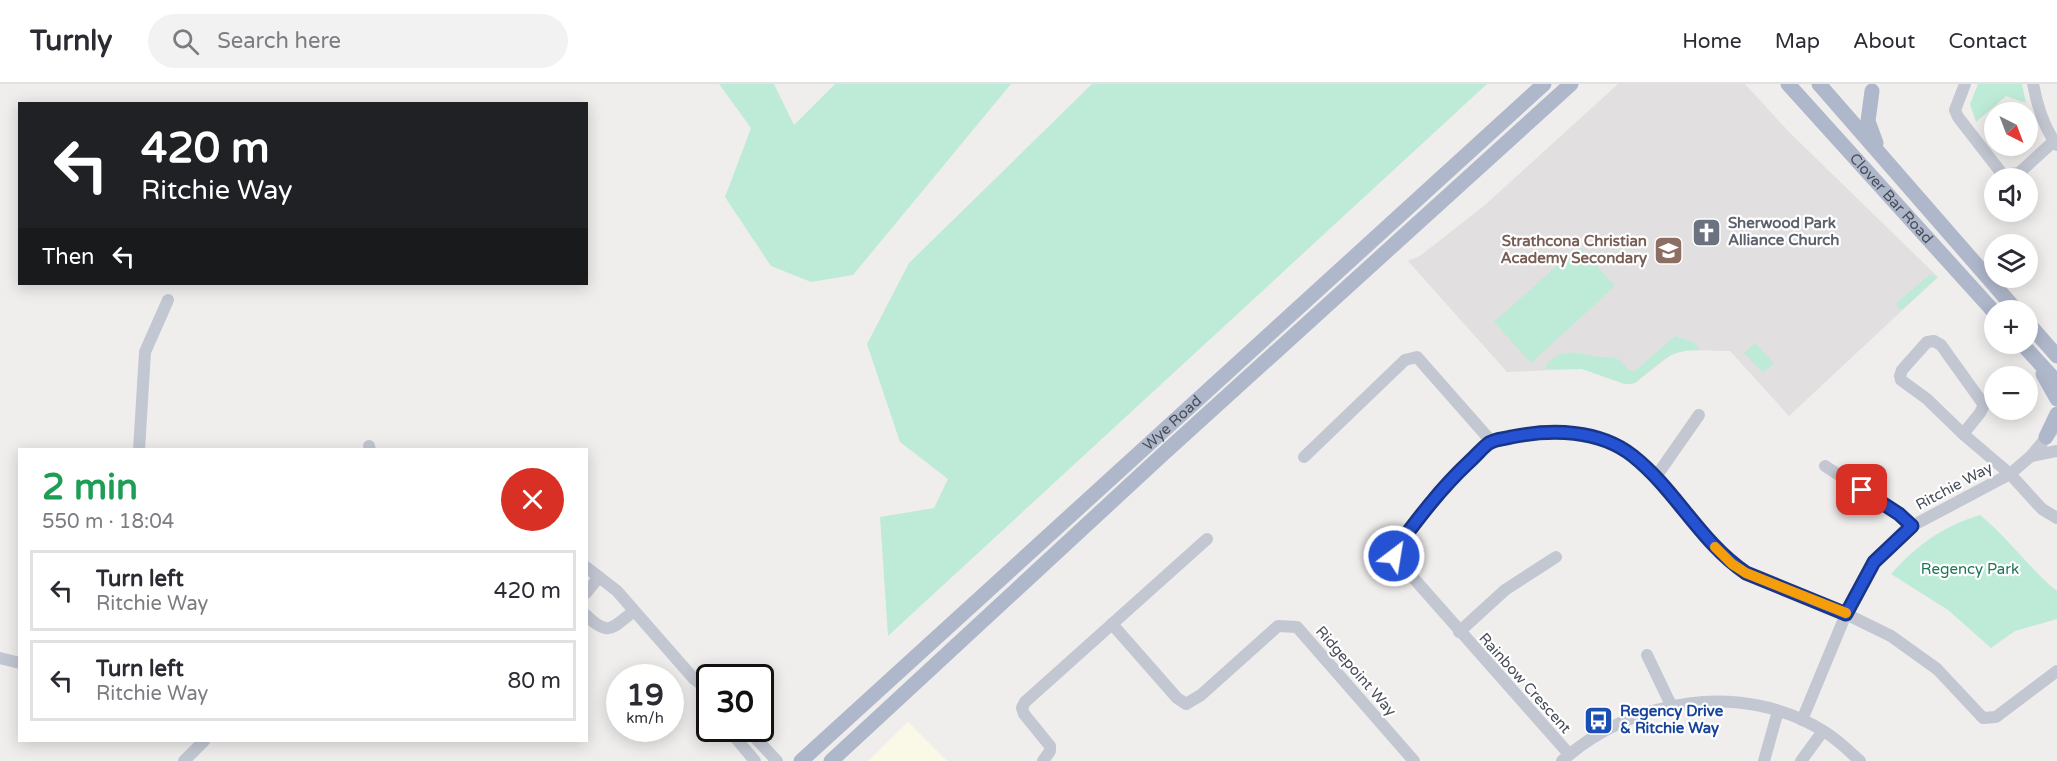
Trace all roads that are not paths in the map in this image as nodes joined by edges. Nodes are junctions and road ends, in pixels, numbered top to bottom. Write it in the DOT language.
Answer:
graph roads {
  1 [pos="1544,84"];
  2 [pos="1571,84"];
  3 [pos="1788,84"];
  4 [pos="1819,84"];
  5 [pos="1965,84"];
  6 [pos="2033,84"];
  7 [pos="1872,91"];
  8 [pos="2055,143"];
  9 [pos="1879,152"];
  10 [pos="168,300"];
  11 [pos="2007,300"];
  12 [pos="1984,301"];
  13 [pos="2038,334"];
  14 [pos="2056,355"];
  15 [pos="2033,356"];
  16 [pos="2057,382"];
  17 [pos="2057,399"];
  18 [pos="2057,414"];
  19 [pos="1699,415"];
  20 [pos="2051,432"];
  21 [pos="1963,434"];
  22 [pos="1491,441"];
  23 [pos="139,448"];
  24 [pos="2057,451"];
  25 [pos="2031,456"];
  26 [pos="1304,457"];
  27 [pos="1825,466"];
  28 [pos="2010,474"];
  29 [pos="1656,478"];
  30 [pos="2057,518"];
  31 [pos="1912,526"];
  32 [pos="1207,539"];
  33 [pos="1556,557"];
  34 [pos="588,569"];
  35 [pos="599,577"];
  36 [pos="588,591"];
  37 [pos="634,610"];
  38 [pos="1846,614"];
  39 [pos="588,617"];
  40 [pos="1112,624"];
  41 [pos="1459,632"];
  42 [pos="1647,655"];
  43 [pos="0,658"];
  44 [pos="18,662"];
  45 [pos="2057,671"];
  46 [pos="694,679"];
  47 [pos="696,682"];
  48 [pos="1671,705"];
  49 [pos="1778,711"];
  50 [pos="1802,720"];
  51 [pos="1823,731"];
  52 [pos="203,742"];
  53 [pos="739,742"];
  54 [pos="759,742"];
  55 [pos="1566,758"];
  56 [pos="184,761"];
  57 [pos="755,761"];
  58 [pos="777,761"];
  59 [pos="801,761"];
  60 [pos="831,761"];
  61 [pos="1042,761"];
  62 [pos="1414,761"];
  63 [pos="1764,761"];
  64 [pos="1801,761"];
  65 [pos="1860,761"];
  1 -- 59 [label="main road, Wye Road"];
  2 -- 60 [label="main road, Wye Road"];
  3 -- 12 [label="main road, Clover Bar Road"];
  4 -- 9 [label="main road, Clover Bar Road"];
  5 -- 8 [label="street"];
  6 -- 8 [label="street"];
  7 -- 9 [label="main road"];
  9 -- 11 [label="main road, Clover Bar Road"];
  10 -- 23 [label="street"];
  13 -- 14 [label="main road"];
  15 -- 16 [label="main road"];
  15 -- 17 [label="main road"];
  18 -- 20 [label="main road"];
  19 -- 29 [label="street"];
  20 -- 25 [label="street, Ritchie Way"];
  21 -- 21 [label="street, Ritchie Way"];
  21 -- 28 [label="street, Ritchie Way"];
  22 -- 26 [label="street"];
  22 -- 29 [label="street"];
  22 -- 41 [label="street, Rainbow Crescent"];
  24 -- 25 [label="street, Ritchie Way"];
  25 -- 28 [label="street, Ritchie Way"];
  27 -- 31 [label="street, Ritchie Way"];
  28 -- 30 [label="street, Ritchie Way"];
  28 -- 31 [label="street, Ritchie Way"];
  29 -- 38 [label="street"];
  31 -- 38 [label="street, Ritchie Way"];
  32 -- 40 [label="street"];
  33 -- 41 [label="street, Rainbow Crescent"];
  34 -- 35 [label="street"];
  35 -- 36 [label="street"];
  35 -- 37 [label="street"];
  37 -- 39 [label="street"];
  37 -- 46 [label="street"];
  38 -- 45 [label="street"];
  38 -- 50 [label="street, Ritchie Way"];
  40 -- 61 [label="street"];
  40 -- 62 [label="street, Ridgepoint Way"];
  41 -- 55 [label="street, Rainbow Crescent"];
  42 -- 48 [label="street"];
  43 -- 44 [label="street"];
  46 -- 47 [label="street"];
  48 -- 49 [label="street"];
  48 -- 55 [label="street"];
  49 -- 50 [label="street"];
  49 -- 63 [label="street"];
  50 -- 51 [label="street"];
  51 -- 64 [label="street"];
  51 -- 65 [label="street"];
  52 -- 56 [label="street"];
  53 -- 57 [label="street"];
  54 -- 58 [label="street"];
}
